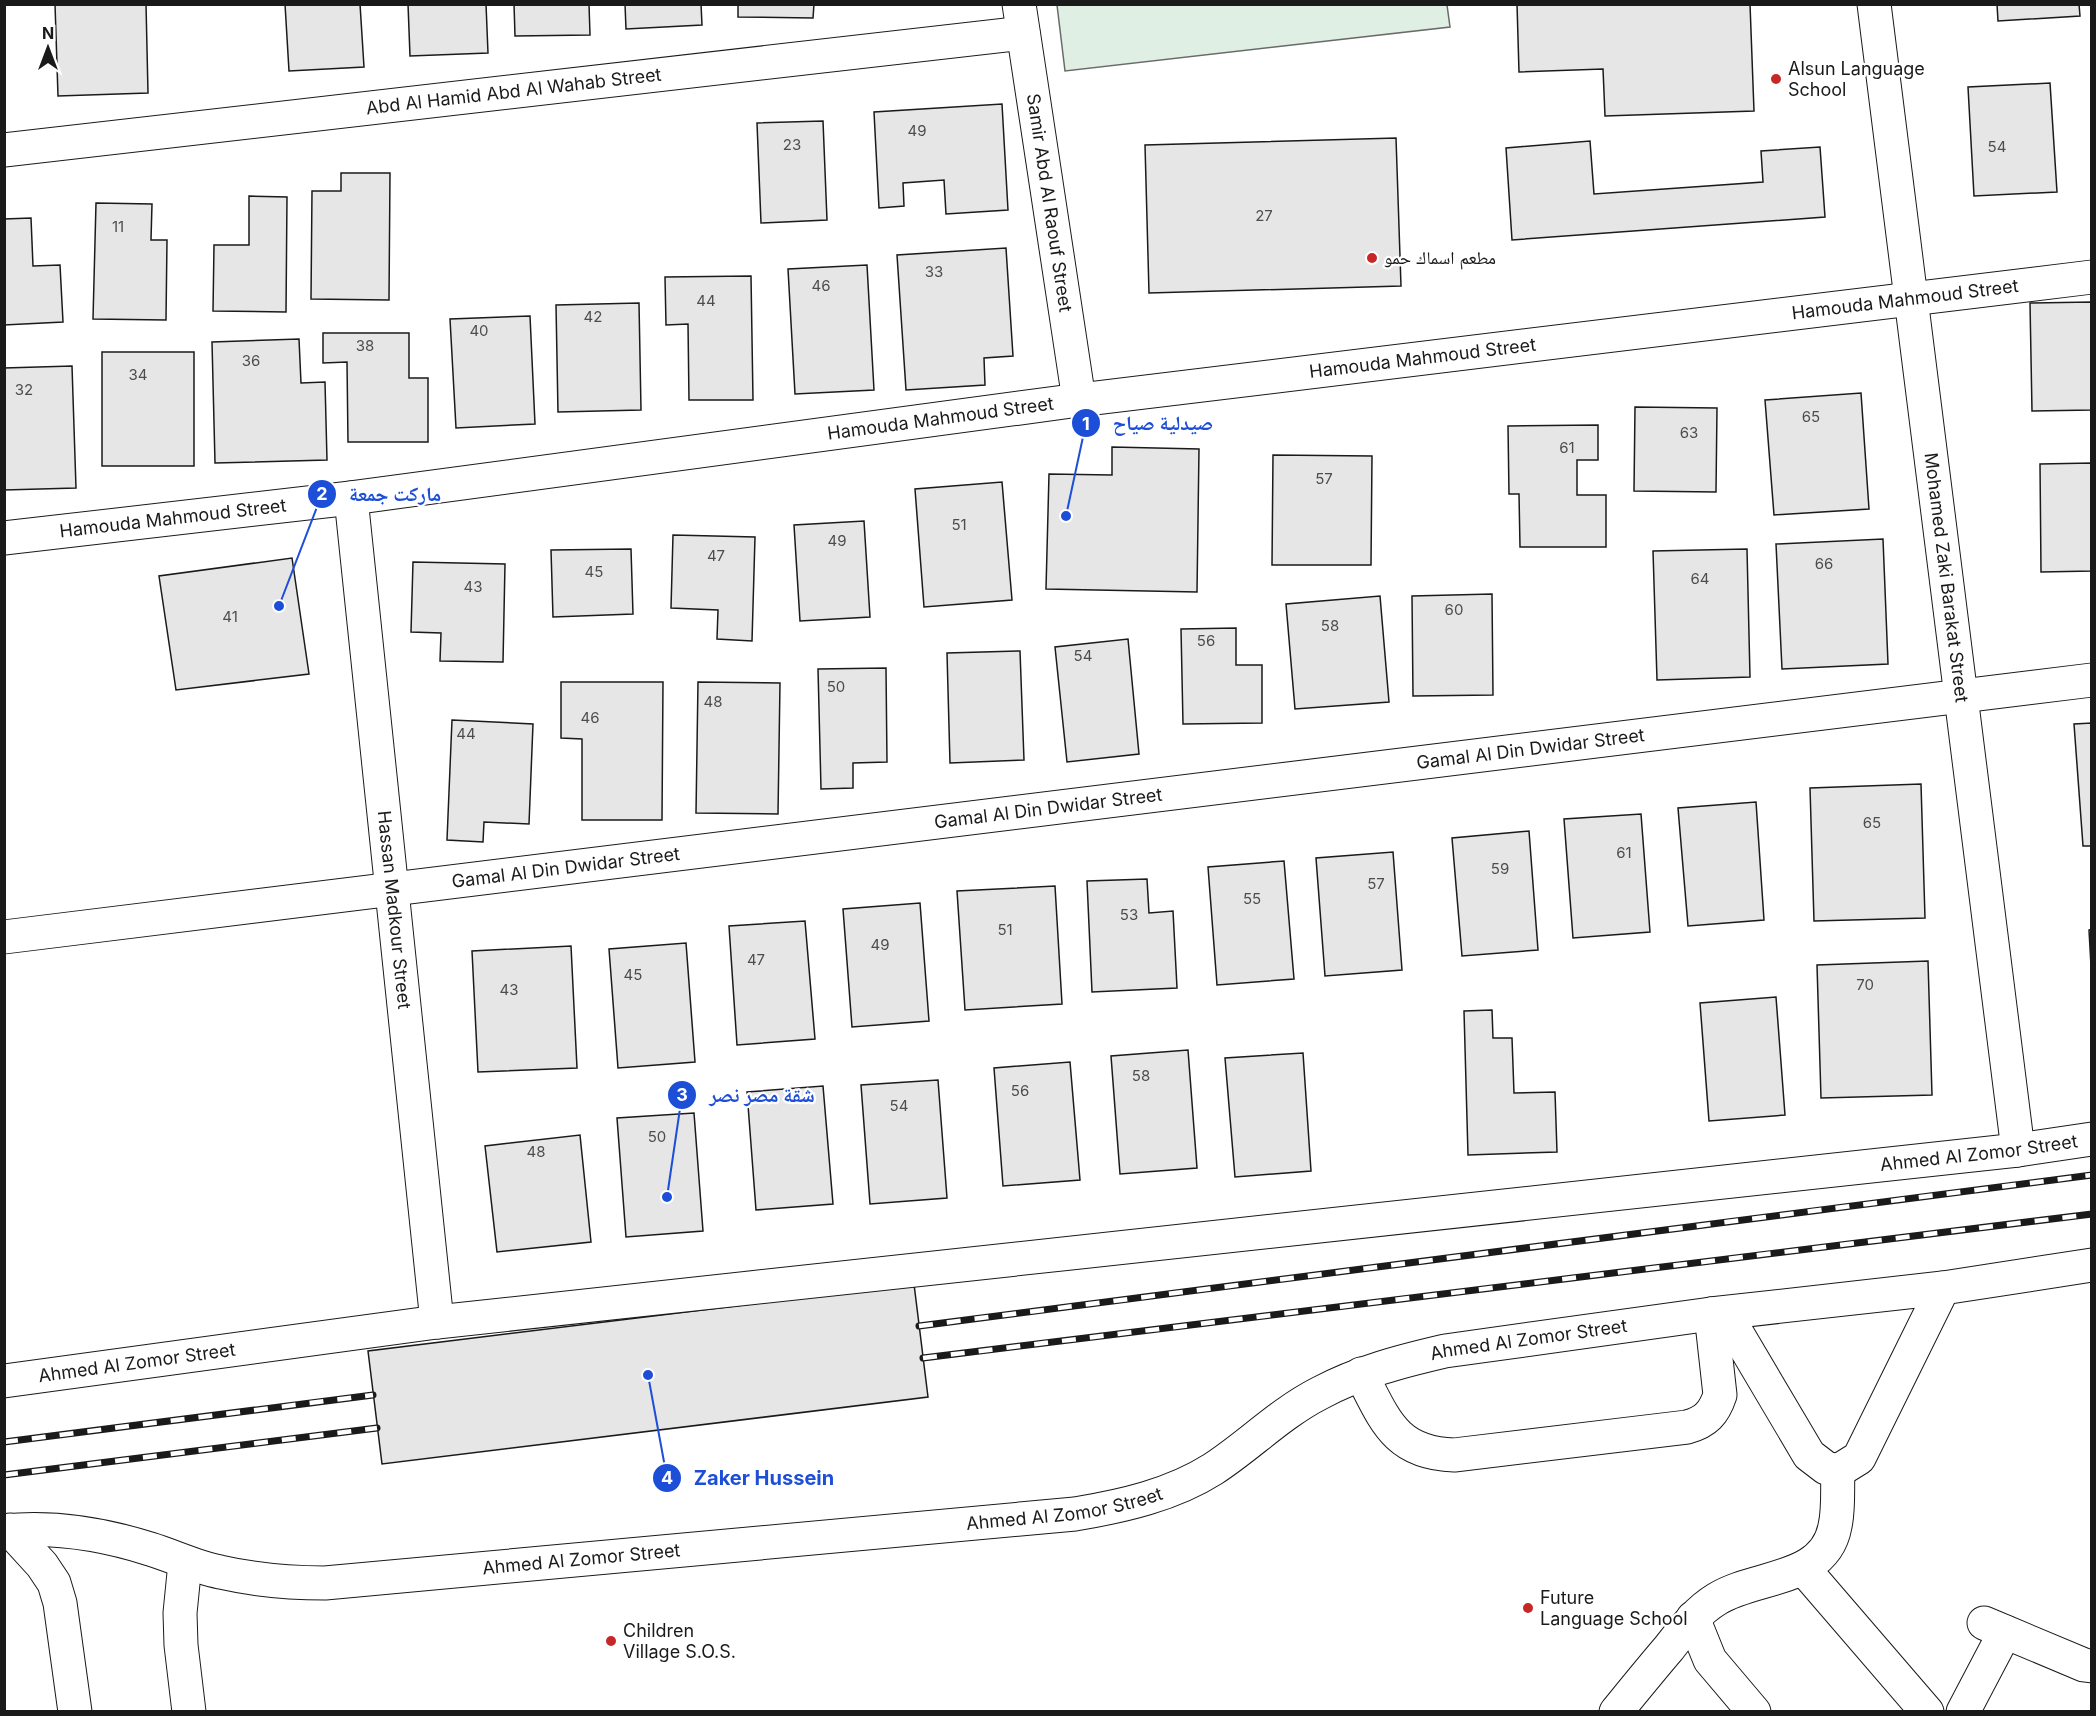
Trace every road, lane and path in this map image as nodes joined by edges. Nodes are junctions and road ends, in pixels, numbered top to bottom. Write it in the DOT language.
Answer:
graph roads {
  1 [pos="1874,4"];
  2 [pos="1021,19"];
  3 [pos="4,150"];
  4 [pos="2091,277"];
  5 [pos="1911,298"];
  6 [pos="1078,400"];
  7 [pos="351,498"];
  8 [pos="4,538"];
  9 [pos="2091,680"];
  10 [pos="1961,696"];
  11 [pos="392,890"];
  12 [pos="4,937"];
  13 [pos="2091,1139"];
  14 [pos="2018,1150"];
  15 [pos="2091,1265"];
  16 [pos="1943,1288"];
  17 [pos="1718,1314"];
  18 [pos="437,1322"];
  19 [pos="1361,1374"];
  20 [pos="4,1381"];
  21 [pos="1838,1471"];
  22 [pos="7,1530"];
  23 [pos="185,1563"];
  24 [pos="1803,1568"];
  25 [pos="1693,1618"];
  26 [pos="2091,1666"];
  27 [pos="75,1712"];
  28 [pos="189,1712"];
  29 [pos="1616,1712"];
  30 [pos="1754,1712"];
  31 [pos="1927,1712"];
  32 [pos="1963,1712"];
  1 -- 5 [label="street, Mohamed Zaki Barakat Street"];
  2 -- 3 [label="street, Abd Al Hamid Abd Al Wahab Street"];
  2 -- 6 [label="street, Samir Abd Al Raouf Street"];
  4 -- 5 [label="street, Hamouda Mahmoud Street"];
  5 -- 6 [label="street, Hamouda Mahmoud Street"];
  5 -- 10 [label="street, Mohamed Zaki Barakat Street"];
  6 -- 7 [label="street, Hamouda Mahmoud Street"];
  7 -- 8 [label="street, Hamouda Mahmoud Street"];
  7 -- 11 [label="street, Hassan Madkour Street"];
  9 -- 10 [label="street, Gamal Al Din Dwidar Street"];
  10 -- 11 [label="street, Gamal Al Din Dwidar Street"];
  10 -- 14 [label="street, Mohamed Zaki Barakat Street"];
  11 -- 12 [label="street, Gamal Al Din Dwidar Street"];
  11 -- 18 [label="street, Hassan Madkour Street"];
  13 -- 14 [label="street, Ahmed Al Zomor Street"];
  14 -- 18 [label="street, Ahmed Al Zomor Street"];
  15 -- 16 [label="street, Ahmed Al Zomor Street"];
  16 -- 17 [label="street, Ahmed Al Zomor Street"];
  16 -- 21 [label="street"];
  17 -- 19 [label="street, Ahmed Al Zomor Street"];
  17 -- 19 [label="street"];
  17 -- 21 [label="street"];
  18 -- 20 [label="street, Ahmed Al Zomor Street"];
  19 -- 23 [label="street, Ahmed Al Zomor Street"];
  21 -- 24 [label="street"];
  22 -- 23 [label="street, Ahmed Al Zomor Street"];
  22 -- 27 [label="street"];
  23 -- 28 [label="street"];
  24 -- 25 [label="street"];
  24 -- 31 [label="street"];
  25 -- 29 [label="street"];
  25 -- 30 [label="street"];
  26 -- 32 [label="street"];
}
